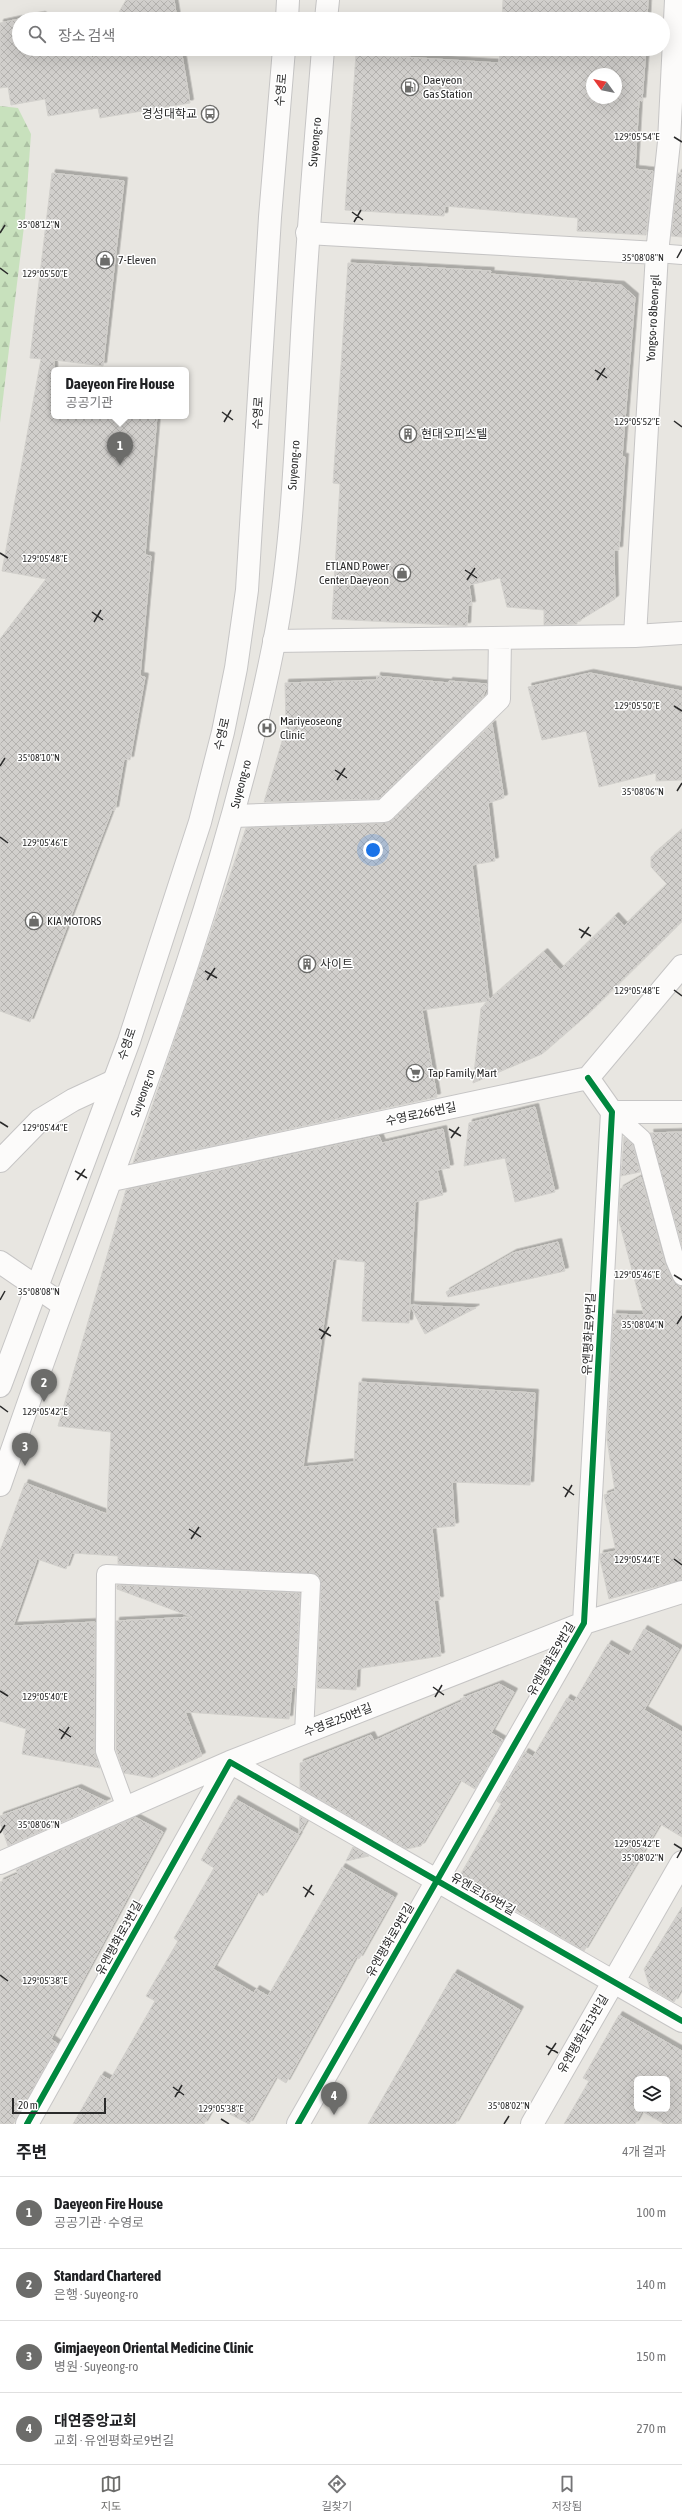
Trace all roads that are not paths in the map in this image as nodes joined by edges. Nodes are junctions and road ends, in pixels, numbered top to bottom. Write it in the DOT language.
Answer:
graph roads {
  1 [pos="288,0"];
  2 [pos="328,0"];
  3 [pos="676,0"];
  4 [pos="287,12"];
  5 [pos="327,12"];
  6 [pos="283,56"];
  7 [pos="322,56"];
  8 [pos="676,142"];
  9 [pos="308,233"];
  10 [pos="657,253"];
  11 [pos="682,254"];
  12 [pos="682,633"];
  13 [pos="635,636"];
  14 [pos="500,638"];
  15 [pos="274,640"];
  16 [pos="233,816"];
  17 [pos="682,966"];
  18 [pos="588,1078"];
  19 [pos="114,1081"];
  20 [pos="612,1112"];
  21 [pos="682,1112"];
  22 [pos="0,1161"];
  23 [pos="112,1180"];
  24 [pos="0,1262"];
  25 [pos="682,1276"];
  26 [pos="36,1287"];
  27 [pos="63,1305"];
  28 [pos="0,1386"];
  29 [pos="0,1485"];
  30 [pos="682,1592"];
  31 [pos="584,1623"];
  32 [pos="304,1734"];
  33 [pos="230,1762"];
  34 [pos="126,1808"];
  35 [pos="682,1862"];
  36 [pos="0,1864"];
  37 [pos="437,1880"];
  38 [pos="613,1982"];
  39 [pos="682,2021"];
  40 [pos="27,2124"];
  41 [pos="298,2124"];
  42 [pos="532,2124"];
  1 -- 4 [label="street"];
  2 -- 5 [label="street"];
  3 -- 8 [label="street, Yongso-ro 8beon-gil"];
  6 -- 19 [label="street, 수영로"];
  7 -- 9 [label="street, Suyeong-ro"];
  8 -- 10 [label="street, Yongso-ro 8beon-gil"];
  9 -- 10 [label="street"];
  9 -- 15 [label="street, Suyeong-ro"];
  10 -- 11 [label="lane"];
  10 -- 13 [label="street, Yongso-ro 8beon-gil"];
  12 -- 13 [label="street"];
  13 -- 14 [label="street"];
  14 -- 15 [label="street"];
  14 -- 16 [label="street"];
  15 -- 16 [label="street, Suyeong-ro"];
  16 -- 23 [label="street, Suyeong-ro"];
  17 -- 18 [label="street"];
  18 -- 20 [label="street"];
  18 -- 23 [label="street, 수영로266번길"];
  19 -- 22 [label="street"];
  19 -- 26 [label="street, 수영로"];
  20 -- 21 [label="street"];
  20 -- 25 [label="lane"];
  20 -- 31 [label="street, 유엔평화로9번길"];
  23 -- 27 [label="street, Suyeong-ro"];
  24 -- 26 [label="street"];
  26 -- 27 [label="street"];
  26 -- 28 [label="street, 수영로"];
  27 -- 29 [label="street, Suyeong-ro"];
  30 -- 31 [label="street, 수영로250번길"];
  31 -- 32 [label="street, 수영로250번길"];
  31 -- 37 [label="street, 유엔평화로9번길"];
  32 -- 33 [label="street, 수영로250번길"];
  32 -- 34 [label="lane"];
  33 -- 34 [label="street, 수영로250번길"];
  33 -- 37 [label="street, 유엔로169번길"];
  33 -- 40 [label="street, 유엔평화로3번길"];
  34 -- 36 [label="street, 수영로250번길"];
  35 -- 38 [label="street, 유엔평화로13번길"];
  37 -- 38 [label="street, 유엔로169번길"];
  37 -- 41 [label="street, 유엔평화로9번길"];
  38 -- 39 [label="street, 유엔로169번길"];
  38 -- 42 [label="street, 유엔평화로13번길"];
}
